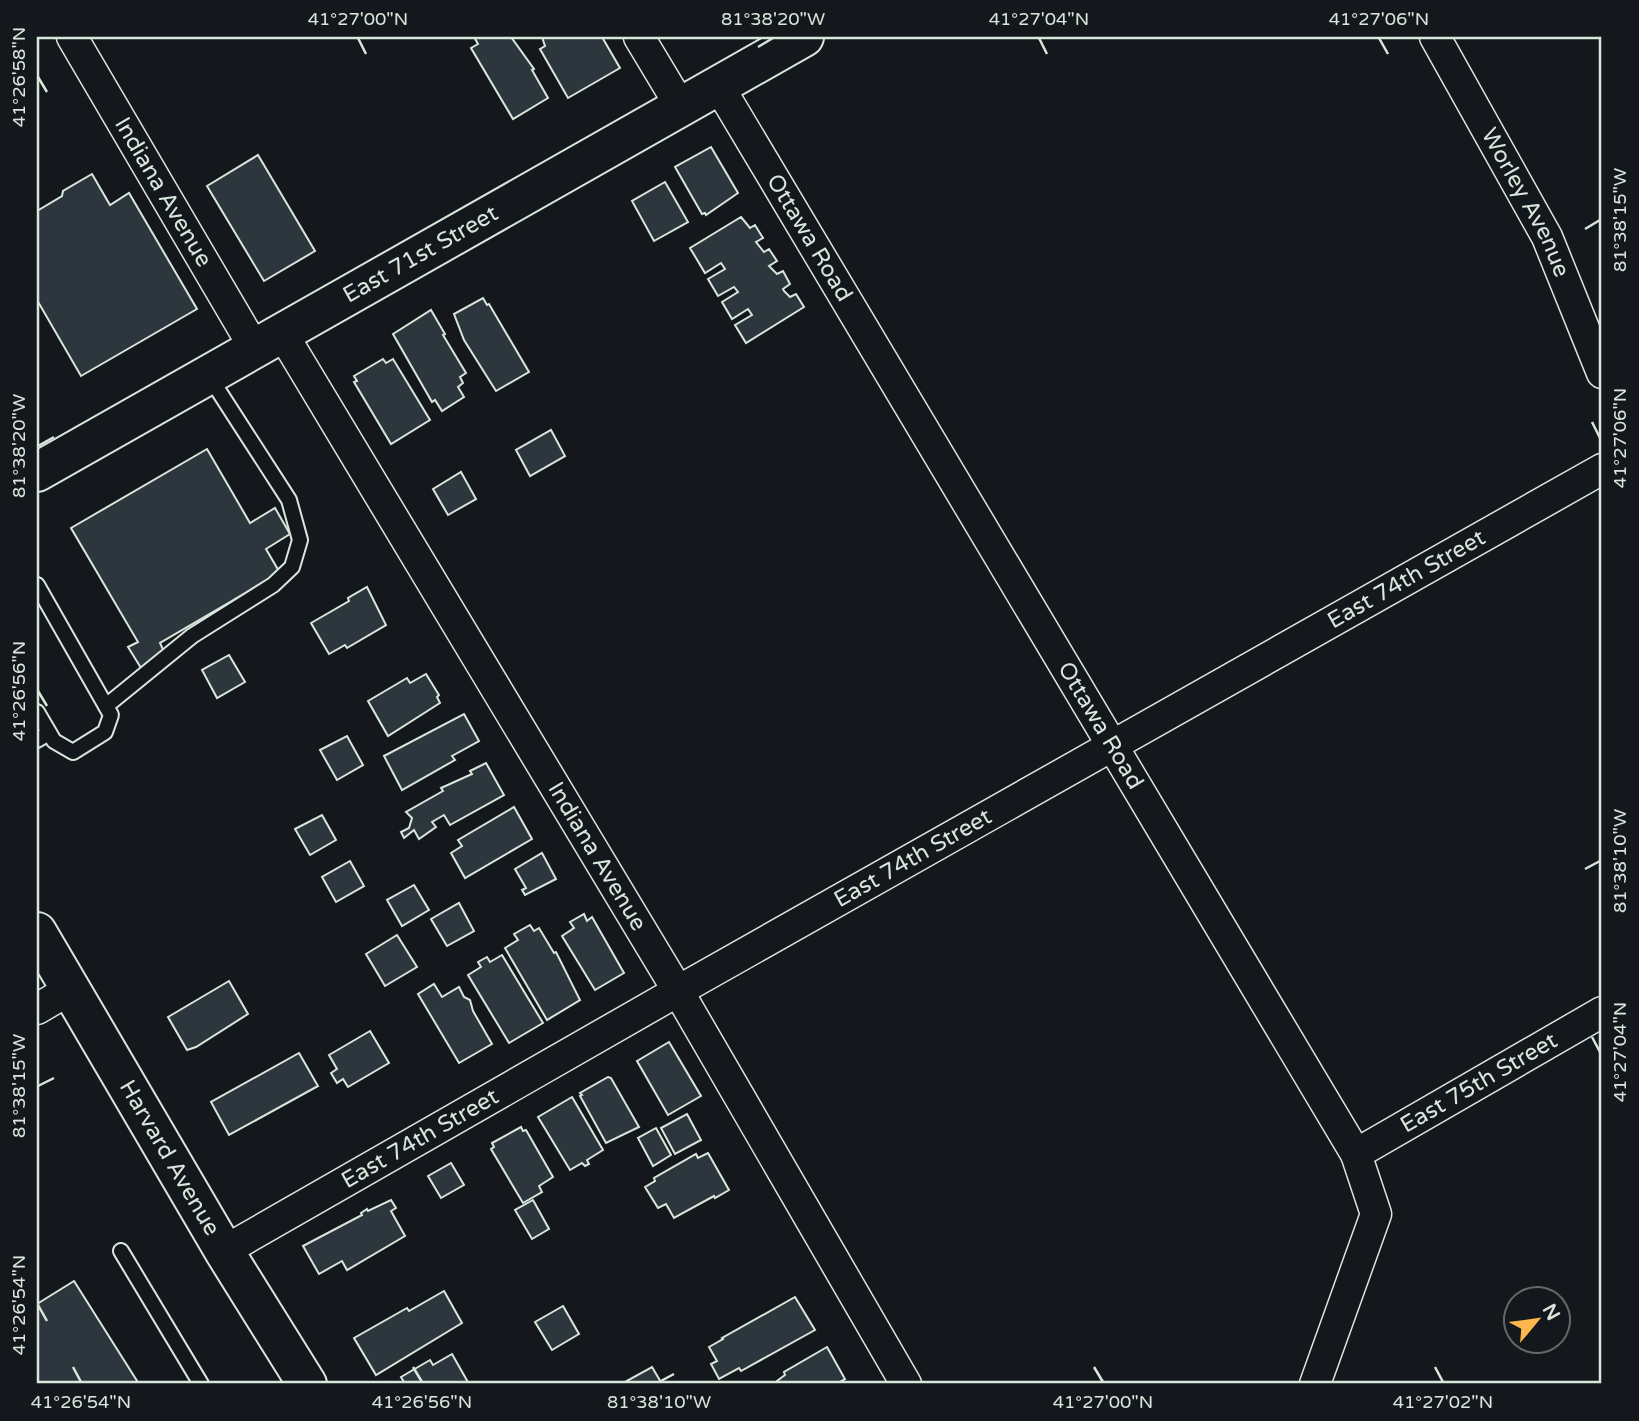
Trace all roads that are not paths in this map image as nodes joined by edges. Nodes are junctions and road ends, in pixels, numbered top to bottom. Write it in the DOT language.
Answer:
graph roads {
  1 [pos="72,37"];
  2 [pos="639,37"];
  3 [pos="804,37"];
  4 [pos="1436,37"];
  5 [pos="718,85"];
  6 [pos="681,107"];
  7 [pos="269,341"];
  8 [pos="1602,373"];
  9 [pos="208,375"];
  10 [pos="1602,469"];
  11 [pos="37,472"];
  12 [pos="37,585"];
  13 [pos="106,706"];
  14 [pos="37,712"];
  15 [pos="43,737"];
  16 [pos="1112,746"];
  17 [pos="37,932"];
  18 [pos="71,989"];
  19 [pos="678,990"];
  20 [pos="37,1009"];
  21 [pos="1602,1012"];
  22 [pos="1356,1154"];
  23 [pos="121,1251"];
  24 [pos="224,1251"];
  25 [pos="201,1384"];
  26 [pos="306,1384"];
  27 [pos="906,1384"];
  28 [pos="1315,1384"];
  1 -- 7 [label="street, Indiana Avenue"];
  2 -- 6 [label="street"];
  3 -- 5 [label="main road, East 71st Street"];
  4 -- 8 [label="street, Worley Avenue"];
  5 -- 6 [label="main road, East 71st Street"];
  5 -- 16 [label="street, Ottawa Road"];
  6 -- 7 [label="main road, East 71st Street"];
  7 -- 9 [label="main road, East 71st Street"];
  7 -- 19 [label="street, Indiana Avenue"];
  9 -- 11 [label="main road, East 71st Street"];
  9 -- 13 [label="lane"];
  10 -- 16 [label="street, East 74th Street"];
  12 -- 13 [label="lane"];
  13 -- 15 [label="lane"];
  14 -- 15 [label="lane"];
  16 -- 19 [label="street, East 74th Street"];
  16 -- 22 [label="street, Ottawa Road"];
  17 -- 18 [label="main road, Harvard Avenue"];
  18 -- 20 [label="street"];
  18 -- 24 [label="main road, Harvard Avenue"];
  19 -- 24 [label="street, East 74th Street"];
  19 -- 27 [label="street, Indiana Avenue"];
  21 -- 22 [label="street, East 75th Street"];
  22 -- 28 [label="street, Ottawa Road"];
  23 -- 25 [label="lane"];
  24 -- 26 [label="main road, Harvard Avenue"];
}
